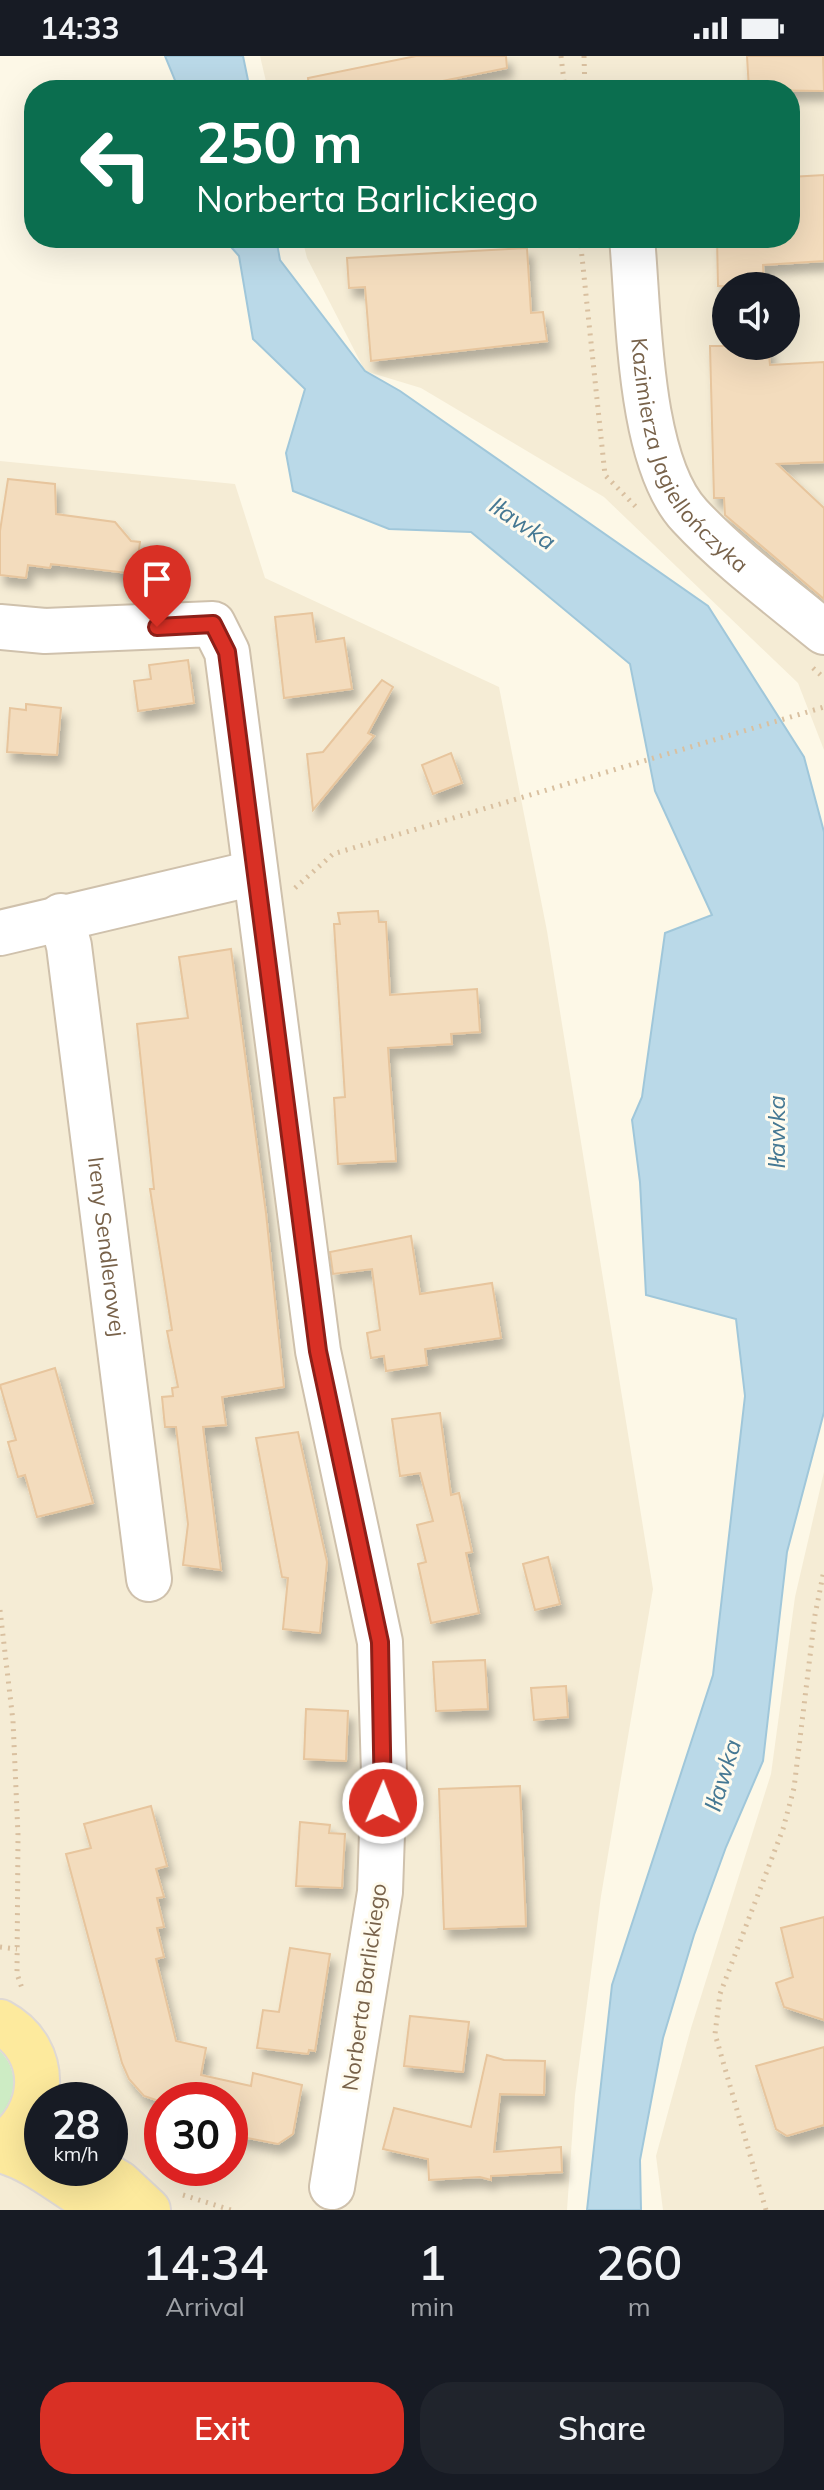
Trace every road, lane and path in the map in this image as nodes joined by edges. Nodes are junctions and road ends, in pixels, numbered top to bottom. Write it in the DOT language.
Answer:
graph roads {
  1 [pos="561,56"];
  2 [pos="584,56"];
  3 [pos="564,80"];
  4 [pos="585,80"];
  5 [pos="633,248"];
  6 [pos="0,627"];
  7 [pos="824,632"];
  8 [pos="824,707"];
  9 [pos="256,886"];
  10 [pos="61,916"];
  11 [pos="0,933"];
  12 [pos="824,1570"];
  13 [pos="149,1579"];
  14 [pos="0,1610"];
  15 [pos="0,1947"];
  16 [pos="4,2019"];
  17 [pos="39,2082"];
  18 [pos="24,2125"];
  19 [pos="0,2148"];
  20 [pos="122,2186"];
  21 [pos="332,2187"];
  22 [pos="109,2210"];
  23 [pos="148,2210"];
  24 [pos="766,2210"];
  1 -- 3 [label="path"];
  2 -- 4 [label="path"];
  5 -- 7 [label="street, Kazimierza Jagiellończyka"];
  6 -- 9 [label="street, Norberta Barlickiego"];
  8 -- 9 [label="path"];
  9 -- 10 [label="street"];
  9 -- 21 [label="street, Norberta Barlickiego"];
  10 -- 11 [label="street"];
  10 -- 13 [label="street, Ireny Sendlerowej"];
  12 -- 24 [label="path"];
  14 -- 15 [label="path"];
  16 -- 17 [label="main road"];
  18 -- 19 [label="main road"];
  19 -- 22 [label="main road"];
  20 -- 23 [label="main road"];
}
